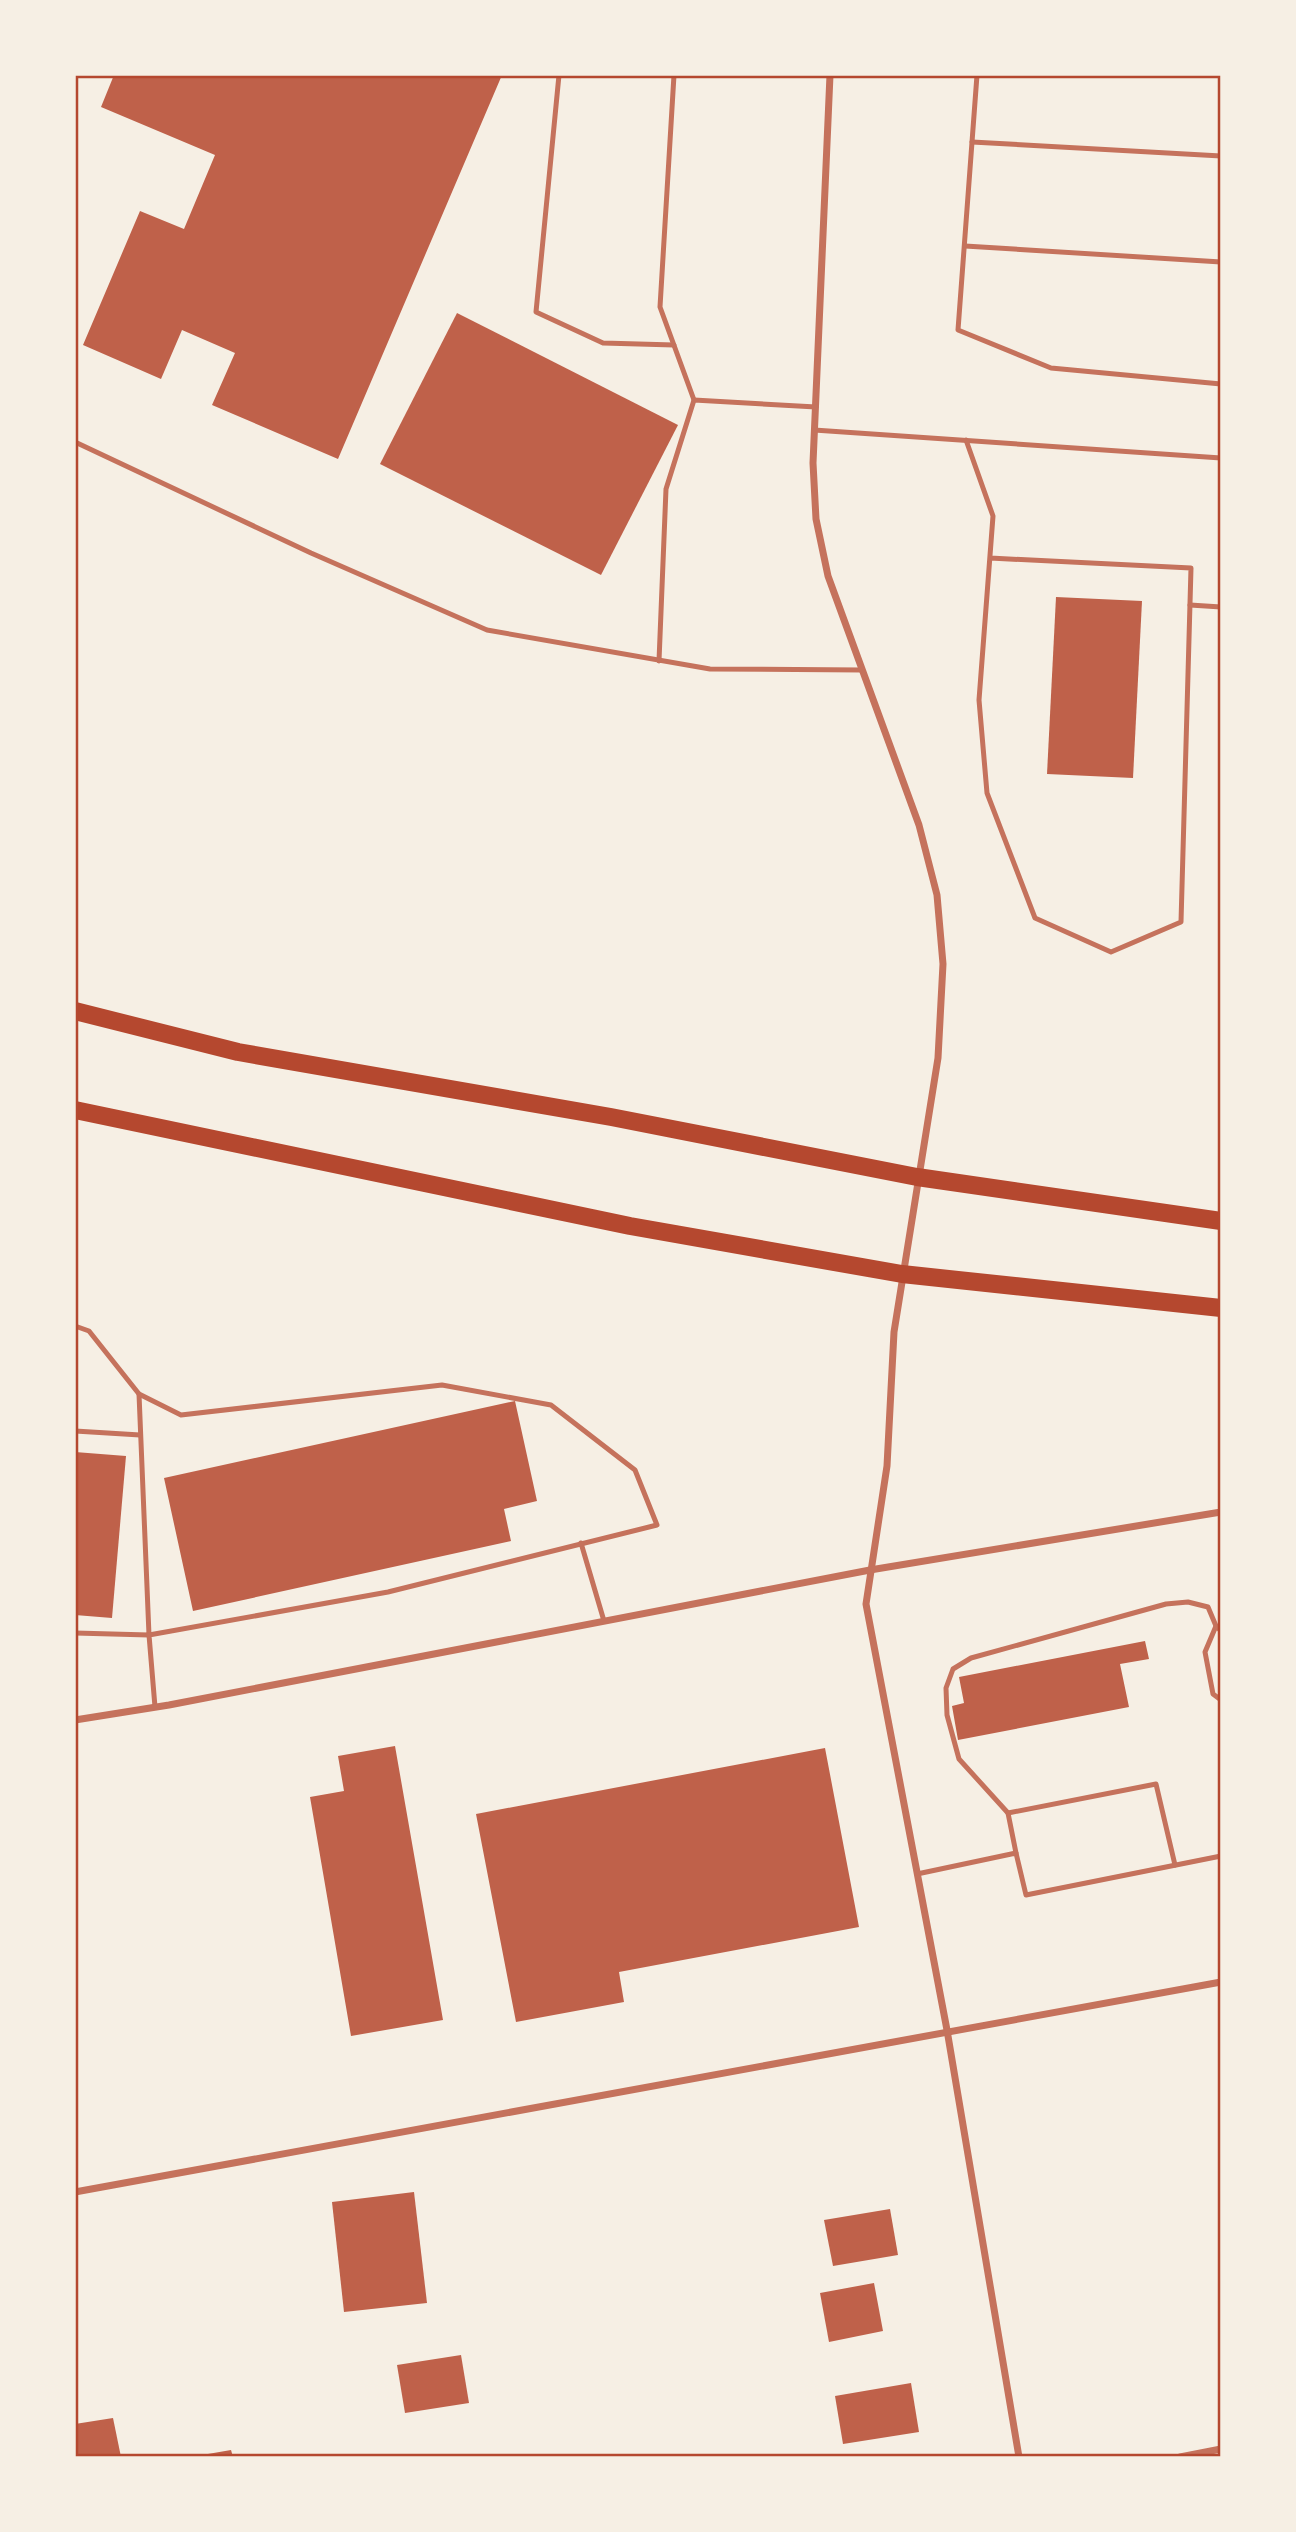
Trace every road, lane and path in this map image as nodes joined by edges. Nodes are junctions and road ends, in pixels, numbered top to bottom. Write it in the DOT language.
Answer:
graph roads {
  1 [pos="559,75"];
  2 [pos="674,75"];
  3 [pos="830,75"];
  4 [pos="977,75"];
  5 [pos="972,142"];
  6 [pos="1221,156"];
  7 [pos="965,246"];
  8 [pos="1221,262"];
  9 [pos="674,345"];
  10 [pos="1221,384"];
  11 [pos="694,400"];
  12 [pos="816,407"];
  13 [pos="814,430"];
  14 [pos="966,440"];
  15 [pos="75,442"];
  16 [pos="1221,458"];
  17 [pos="990,558"];
  18 [pos="1190,604"];
  19 [pos="1221,607"];
  20 [pos="659,661"];
  21 [pos="862,670"];
  22 [pos="75,1011"];
  23 [pos="75,1110"];
  24 [pos="917,1177"];
  25 [pos="1221,1221"];
  26 [pos="902,1274"];
  27 [pos="1221,1308"];
  28 [pos="75,1326"];
  29 [pos="139,1394"];
  30 [pos="75,1431"];
  31 [pos="140,1435"];
  32 [pos="1221,1512"];
  33 [pos="581,1543"];
  34 [pos="870,1570"];
  35 [pos="604,1621"];
  36 [pos="1218,1628"];
  37 [pos="75,1633"];
  38 [pos="149,1635"];
  39 [pos="1221,1700"];
  40 [pos="155,1707"];
  41 [pos="75,1720"];
  42 [pos="1008,1813"];
  43 [pos="1016,1853"];
  44 [pos="1221,1856"];
  45 [pos="1175,1865"];
  46 [pos="917,1874"];
  47 [pos="1221,1982"];
  48 [pos="947,2030"];
  49 [pos="75,2192"];
  50 [pos="1221,2449"];
  51 [pos="1019,2457"];
  52 [pos="1180,2457"];
  1 -- 9 [label="lane"];
  2 -- 9 [label="lane"];
  3 -- 12 [label="street"];
  4 -- 5 [label="lane"];
  5 -- 6 [label="lane"];
  5 -- 7 [label="lane"];
  7 -- 8 [label="lane"];
  7 -- 10 [label="lane"];
  9 -- 11 [label="lane"];
  11 -- 12 [label="lane"];
  11 -- 20 [label="lane"];
  12 -- 13 [label="street"];
  13 -- 14 [label="lane"];
  13 -- 21 [label="street"];
  14 -- 16 [label="lane"];
  14 -- 17 [label="lane"];
  15 -- 20 [label="lane"];
  17 -- 18 [label="lane"];
  17 -- 18 [label="lane"];
  18 -- 19 [label="lane"];
  20 -- 21 [label="lane"];
  21 -- 24 [label="street"];
  22 -- 24 [label="main road"];
  23 -- 26 [label="main road"];
  24 -- 25 [label="main road"];
  24 -- 26 [label="street"];
  26 -- 27 [label="main road"];
  26 -- 34 [label="street"];
  28 -- 29 [label="lane"];
  29 -- 31 [label="lane"];
  29 -- 33 [label="lane"];
  30 -- 31 [label="lane"];
  31 -- 38 [label="lane"];
  32 -- 34 [label="street"];
  33 -- 35 [label="lane"];
  33 -- 38 [label="lane"];
  34 -- 35 [label="street"];
  34 -- 46 [label="street"];
  35 -- 40 [label="street"];
  36 -- 39 [label="lane"];
  36 -- 42 [label="lane"];
  37 -- 38 [label="lane"];
  38 -- 40 [label="lane"];
  40 -- 41 [label="street"];
  42 -- 43 [label="lane"];
  42 -- 45 [label="lane"];
  43 -- 45 [label="lane"];
  43 -- 46 [label="lane"];
  44 -- 45 [label="lane"];
  46 -- 48 [label="street"];
  47 -- 48 [label="street"];
  48 -- 49 [label="street"];
  48 -- 51 [label="street"];
  50 -- 52 [label="street"];
}
